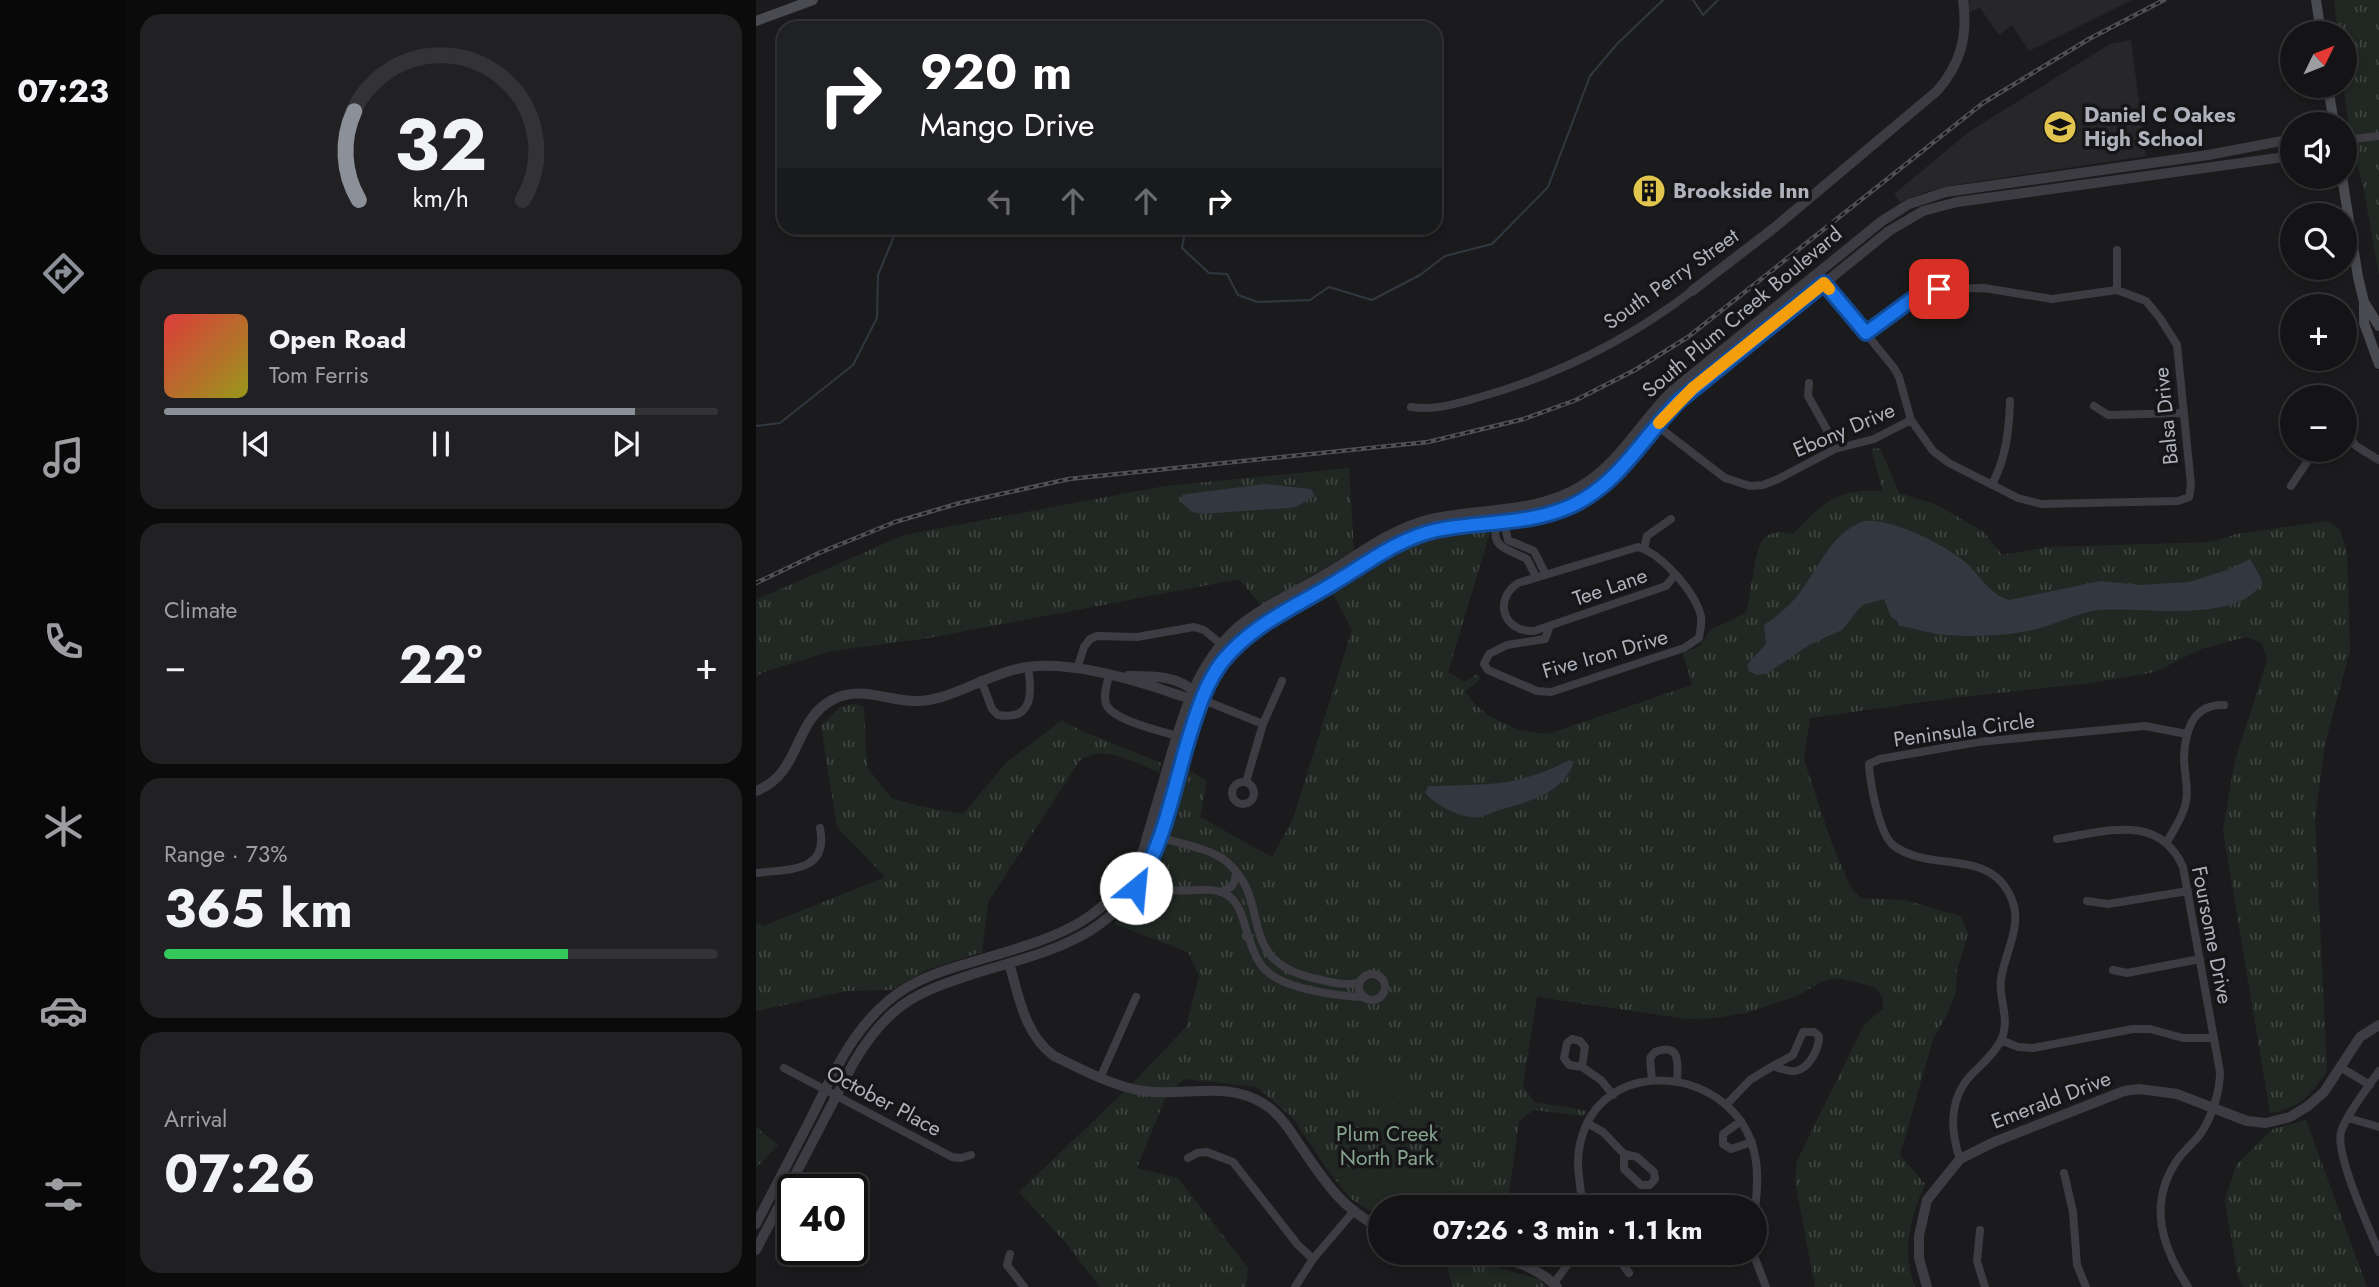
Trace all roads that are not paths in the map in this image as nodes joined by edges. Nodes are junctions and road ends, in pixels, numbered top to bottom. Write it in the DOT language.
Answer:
graph roads {
  1 [pos="813,0"];
  2 [pos="1963,0"];
  3 [pos="2316,0"];
  4 [pos="756,21"];
  5 [pos="2319,21"];
  6 [pos="2379,136"];
  7 [pos="2357,139"];
  8 [pos="2280,141"];
  9 [pos="2280,158"];
  10 [pos="2344,189"];
  11 [pos="2117,250"];
  12 [pos="1817,273"];
  13 [pos="1824,283"];
  14 [pos="2117,290"];
  15 [pos="1692,291"];
  16 [pos="2364,302"];
  17 [pos="2379,326"];
  18 [pos="1866,333"];
  19 [pos="2379,364"];
  20 [pos="1808,383"];
  21 [pos="2010,401"];
  22 [pos="1411,407"];
  23 [pos="2094,407"];
  24 [pos="2184,412"];
  25 [pos="1647,418"];
  26 [pos="1911,420"];
  27 [pos="1657,425"];
  28 [pos="2357,447"];
  29 [pos="1835,449"];
  30 [pos="2379,459"];
  31 [pos="2307,462"];
  32 [pos="1992,485"];
  33 [pos="2291,486"];
  34 [pos="1500,510"];
  35 [pos="1671,519"];
  36 [pos="1500,522"];
  37 [pos="1644,549"];
  38 [pos="1545,573"];
  39 [pos="1675,575"];
  40 [pos="1536,577"];
  41 [pos="1550,626"];
  42 [pos="1221,644"];
  43 [pos="1028,667"];
  44 [pos="1077,669"];
  45 [pos="1109,676"];
  46 [pos="981,680"];
  47 [pos="1282,681"];
  48 [pos="1190,694"];
  49 [pos="1201,699"];
  50 [pos="2224,705"];
  51 [pos="1263,724"];
  52 [pos="2187,734"];
  53 [pos="1177,736"];
  54 [pos="1246,782"];
  55 [pos="756,791"];
  56 [pos="820,828"];
  57 [pos="1148,834"];
  58 [pos="1159,838"];
  59 [pos="2057,839"];
  60 [pos="2167,842"];
  61 [pos="1134,870"];
  62 [pos="1236,871"];
  63 [pos="756,873"];
  64 [pos="1144,876"];
  65 [pos="2188,891"];
  66 [pos="1220,892"];
  67 [pos="2087,901"];
  68 [pos="2200,959"];
  69 [pos="1009,963"];
  70 [pos="2113,970"];
  71 [pos="1359,983"];
  72 [pos="1136,997"];
  73 [pos="1362,997"];
  74 [pos="2379,1025"];
  75 [pos="2213,1038"];
  76 [pos="2001,1040"];
  77 [pos="1773,1066"];
  78 [pos="1582,1067"];
  79 [pos="2340,1067"];
  80 [pos="784,1068"];
  81 [pos="2379,1071"];
  82 [pos="1101,1076"];
  83 [pos="1652,1080"];
  84 [pos="1677,1081"];
  85 [pos="2370,1086"];
  86 [pos="825,1090"];
  87 [pos="1613,1095"];
  88 [pos="836,1096"];
  89 [pos="1727,1104"];
  90 [pos="2212,1107"];
  91 [pos="2348,1118"];
  92 [pos="1741,1121"];
  93 [pos="1587,1123"];
  94 [pos="2379,1127"];
  95 [pos="1752,1142"];
  96 [pos="1624,1154"];
  97 [pos="971,1155"];
  98 [pos="1188,1158"];
  99 [pos="1960,1159"];
  100 [pos="2064,1173"];
  101 [pos="1582,1195"];
  102 [pos="1756,1195"];
  103 [pos="1353,1212"];
  104 [pos="1368,1221"];
  105 [pos="756,1224"];
  106 [pos="1980,1230"];
  107 [pos="756,1250"];
  108 [pos="2379,1252"];
  109 [pos="1010,1254"];
  110 [pos="1313,1259"];
  111 [pos="1524,1265"];
  112 [pos="1568,1265"];
  113 [pos="1623,1265"];
  114 [pos="1758,1265"];
  115 [pos="1629,1273"];
  116 [pos="1555,1285"];
  117 [pos="1024,1287"];
  118 [pos="1294,1287"];
  119 [pos="1766,1287"];
  120 [pos="1927,1287"];
  121 [pos="1985,1287"];
  122 [pos="2086,1287"];
  123 [pos="2188,1287"];
  1 -- 4 [label="main road"];
  2 -- 15 [label="street, South Perry Street"];
  3 -- 5 [label="main road"];
  6 -- 7 [label="street"];
  8 -- 12 [label="street, South Plum Creek Boulevard"];
  9 -- 13 [label="street, South Plum Creek Boulevard"];
  10 -- 16 [label="main road"];
  11 -- 14 [label="street"];
  12 -- 13 [label="street"];
  12 -- 25 [label="street, South Plum Creek Boulevard"];
  13 -- 18 [label="street"];
  13 -- 27 [label="street, South Plum Creek Boulevard"];
  14 -- 18 [label="street"];
  14 -- 24 [label="street, Balsa Drive"];
  15 -- 22 [label="street, South Perry Street"];
  16 -- 17 [label="main road"];
  16 -- 19 [label="main road"];
  18 -- 26 [label="street"];
  20 -- 29 [label="street"];
  21 -- 32 [label="street"];
  23 -- 24 [label="street"];
  24 -- 32 [label="street, Balsa Drive"];
  25 -- 27 [label="street, Ebony Drive"];
  25 -- 34 [label="street, South Plum Creek Boulevard"];
  26 -- 29 [label="street, Ebony Drive"];
  26 -- 32 [label="street"];
  27 -- 29 [label="street, Ebony Drive"];
  27 -- 36 [label="street, South Plum Creek Boulevard"];
  28 -- 30 [label="street"];
  31 -- 33 [label="street"];
  34 -- 36 [label="street"];
  34 -- 42 [label="street, South Plum Creek Boulevard"];
  35 -- 37 [label="street"];
  36 -- 38 [label="street"];
  36 -- 40 [label="street"];
  36 -- 49 [label="street, South Plum Creek Boulevard"];
  37 -- 38 [label="street"];
  37 -- 39 [label="street"];
  38 -- 40 [label="street"];
  39 -- 41 [label="street, Tee Lane"];
  39 -- 41 [label="street, Five Iron Drive"];
  40 -- 41 [label="street"];
  42 -- 44 [label="street"];
  42 -- 48 [label="street, South Plum Creek Boulevard"];
  43 -- 44 [label="street"];
  43 -- 46 [label="street"];
  43 -- 46 [label="street"];
  44 -- 45 [label="street"];
  45 -- 48 [label="street"];
  45 -- 53 [label="street"];
  46 -- 55 [label="street"];
  47 -- 51 [label="street"];
  48 -- 49 [label="street"];
  48 -- 53 [label="street, South Plum Creek Boulevard"];
  49 -- 51 [label="street"];
  49 -- 58 [label="street, South Plum Creek Boulevard"];
  50 -- 52 [label="street"];
  51 -- 54 [label="street"];
  52 -- 60 [label="street"];
  52 -- 76 [label="street, Peninsula Circle"];
  53 -- 57 [label="street, South Plum Creek Boulevard"];
  56 -- 63 [label="street"];
  57 -- 58 [label="street"];
  57 -- 61 [label="street, South Plum Creek Boulevard"];
  58 -- 62 [label="street"];
  58 -- 64 [label="street, South Plum Creek Boulevard"];
  59 -- 60 [label="street"];
  60 -- 65 [label="street, Foursome Drive"];
  61 -- 64 [label="street"];
  61 -- 86 [label="street, South Plum Creek Boulevard"];
  62 -- 66 [label="street"];
  62 -- 71 [label="street"];
  64 -- 66 [label="street"];
  64 -- 69 [label="street, South Plum Creek Boulevard"];
  65 -- 67 [label="street"];
  65 -- 68 [label="street, Foursome Drive"];
  66 -- 73 [label="street"];
  68 -- 70 [label="street"];
  68 -- 75 [label="street, Foursome Drive"];
  69 -- 82 [label="street"];
  69 -- 88 [label="street, South Plum Creek Boulevard"];
  71 -- 73 [label="street"];
  71 -- 73 [label="street"];
  72 -- 82 [label="street"];
  74 -- 79 [label="street, Emerald Drive"];
  75 -- 76 [label="street"];
  75 -- 90 [label="street, Foursome Drive"];
  76 -- 99 [label="street"];
  77 -- 77 [label="street"];
  77 -- 89 [label="street"];
  78 -- 87 [label="street"];
  79 -- 85 [label="street"];
  79 -- 90 [label="street, Emerald Drive"];
  80 -- 86 [label="street, October Place"];
  81 -- 85 [label="street"];
  82 -- 103 [label="street"];
  83 -- 84 [label="street"];
  83 -- 84 [label="street"];
  83 -- 87 [label="street"];
  84 -- 89 [label="street"];
  85 -- 91 [label="street"];
  86 -- 88 [label="street, October Place"];
  86 -- 105 [label="street, South Plum Creek Boulevard"];
  87 -- 93 [label="street"];
  88 -- 97 [label="street, October Place"];
  88 -- 107 [label="street, South Plum Creek Boulevard"];
  89 -- 92 [label="street"];
  90 -- 99 [label="street, Emerald Drive"];
  90 -- 123 [label="street, Foursome Drive"];
  91 -- 94 [label="street"];
  91 -- 108 [label="street"];
  92 -- 95 [label="street"];
  92 -- 95 [label="street"];
  93 -- 96 [label="street"];
  93 -- 101 [label="street"];
  95 -- 102 [label="street"];
  96 -- 96 [label="street"];
  98 -- 110 [label="street"];
  99 -- 120 [label="street, Emerald Drive"];
  100 -- 122 [label="street"];
  103 -- 104 [label="street"];
  103 -- 110 [label="street"];
  106 -- 121 [label="street"];
  109 -- 117 [label="street"];
  110 -- 118 [label="street"];
  111 -- 116 [label="street"];
  112 -- 116 [label="street"];
  113 -- 115 [label="street"];
  114 -- 119 [label="street"];
}
